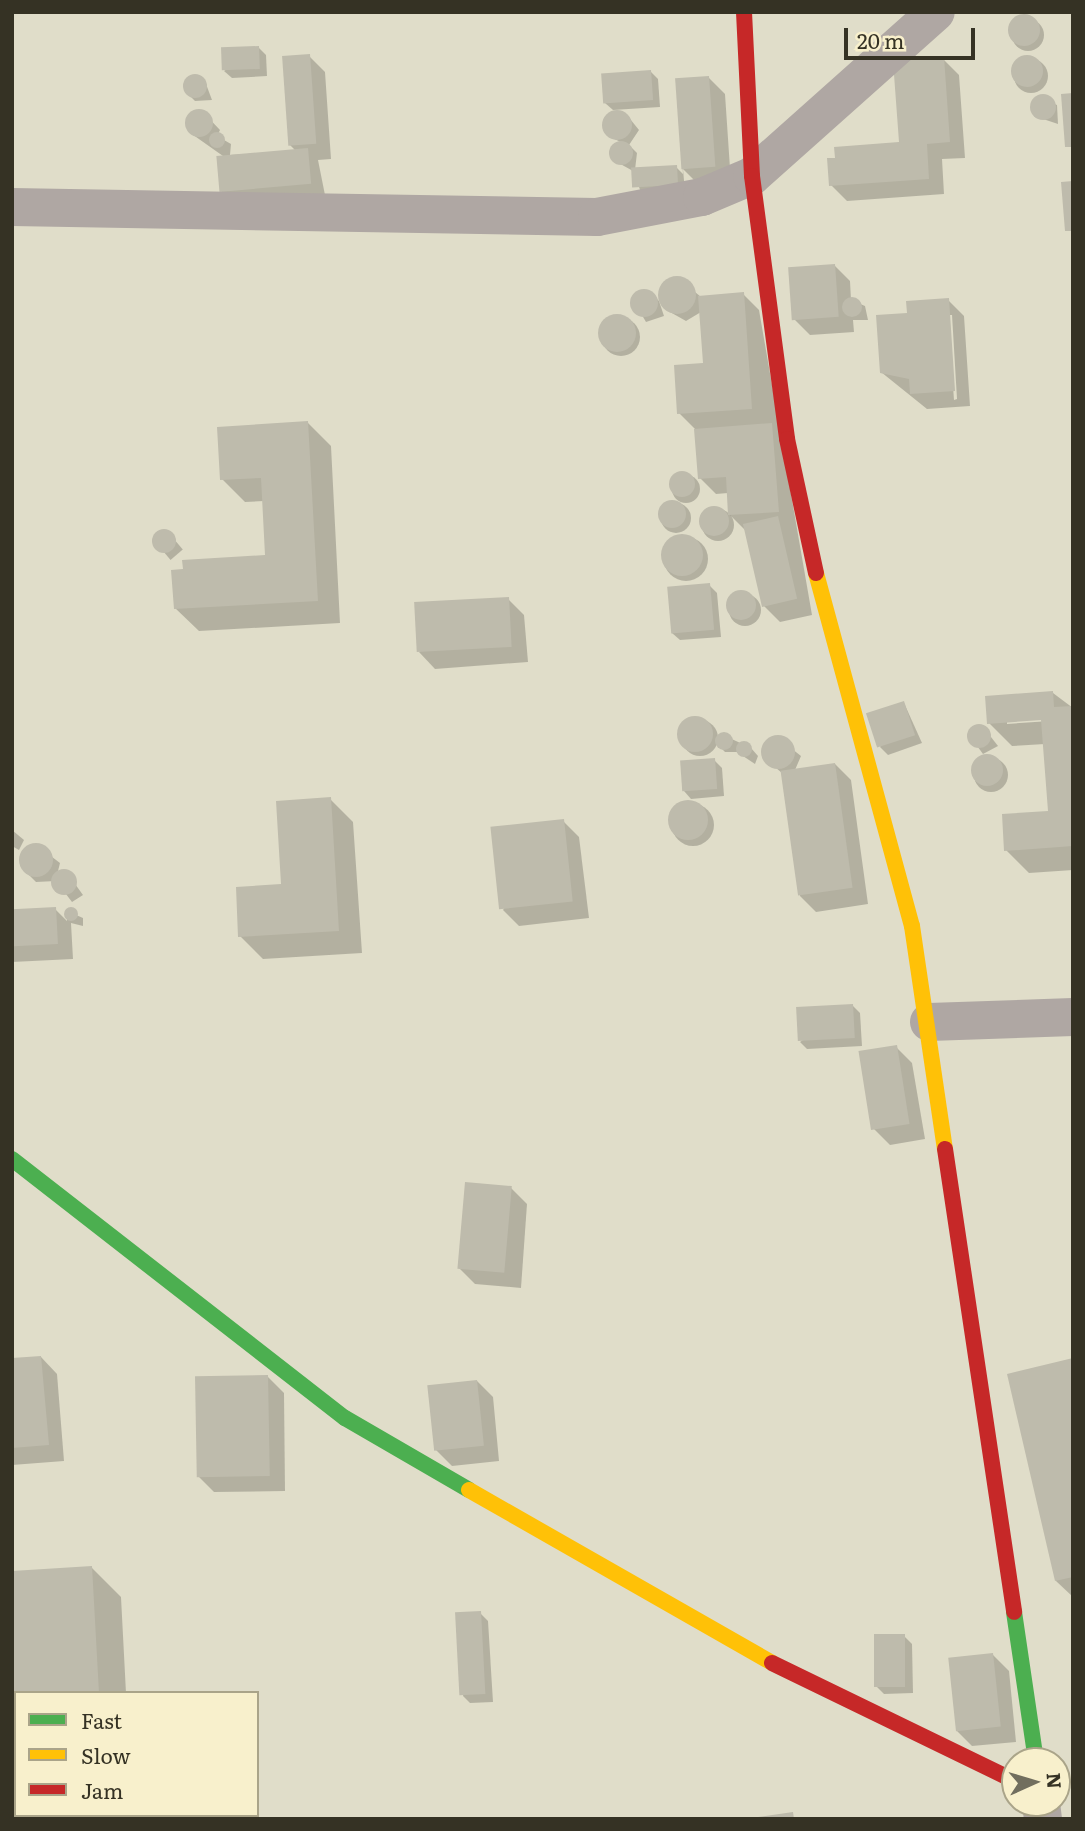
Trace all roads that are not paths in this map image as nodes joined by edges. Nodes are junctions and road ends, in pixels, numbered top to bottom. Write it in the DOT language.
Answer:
graph roads {
  1 [pos="744,12"];
  2 [pos="936,12"];
  3 [pos="752,176"];
  4 [pos="12,207"];
  5 [pos="1073,1017"];
  6 [pos="929,1021"];
  7 [pos="12,1159"];
  8 [pos="1034,1747"];
  9 [pos="1001,1774"];
  1 -- 3 [label="street"];
  2 -- 3 [label="street"];
  3 -- 4 [label="street"];
  3 -- 6 [label="street"];
  5 -- 6 [label="street"];
  6 -- 8 [label="street"];
  7 -- 9 [label="street"];
}
